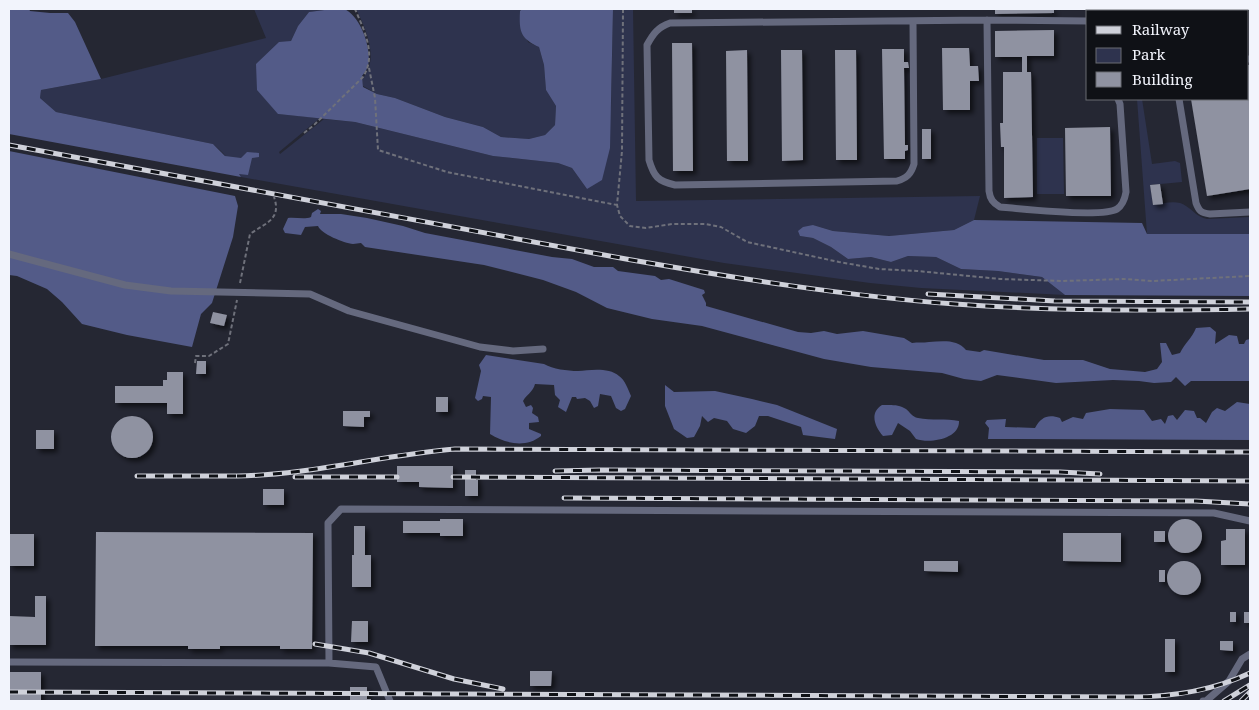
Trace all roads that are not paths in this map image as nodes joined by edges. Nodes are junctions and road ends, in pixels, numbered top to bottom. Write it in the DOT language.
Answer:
graph roads {
  1 [pos="987,20"];
  2 [pos="913,21"];
  3 [pos="1086,21"];
  4 [pos="1118,100"];
  5 [pos="1179,100"];
  6 [pos="1250,212"];
  7 [pos="9,254"];
  8 [pos="543,349"];
  9 [pos="1250,521"];
  10 [pos="1250,654"];
  11 [pos="9,662"];
  12 [pos="328,663"];
  13 [pos="390,701"];
  14 [pos="1204,701"];
  1 -- 2 [label="lane"];
  1 -- 3 [label="lane"];
  1 -- 4 [label="lane"];
  2 -- 2 [label="lane"];
  5 -- 6 [label="lane"];
  7 -- 8 [label="lane"];
  9 -- 12 [label="lane"];
  10 -- 14 [label="lane"];
  11 -- 12 [label="lane"];
  12 -- 13 [label="lane"];
}
